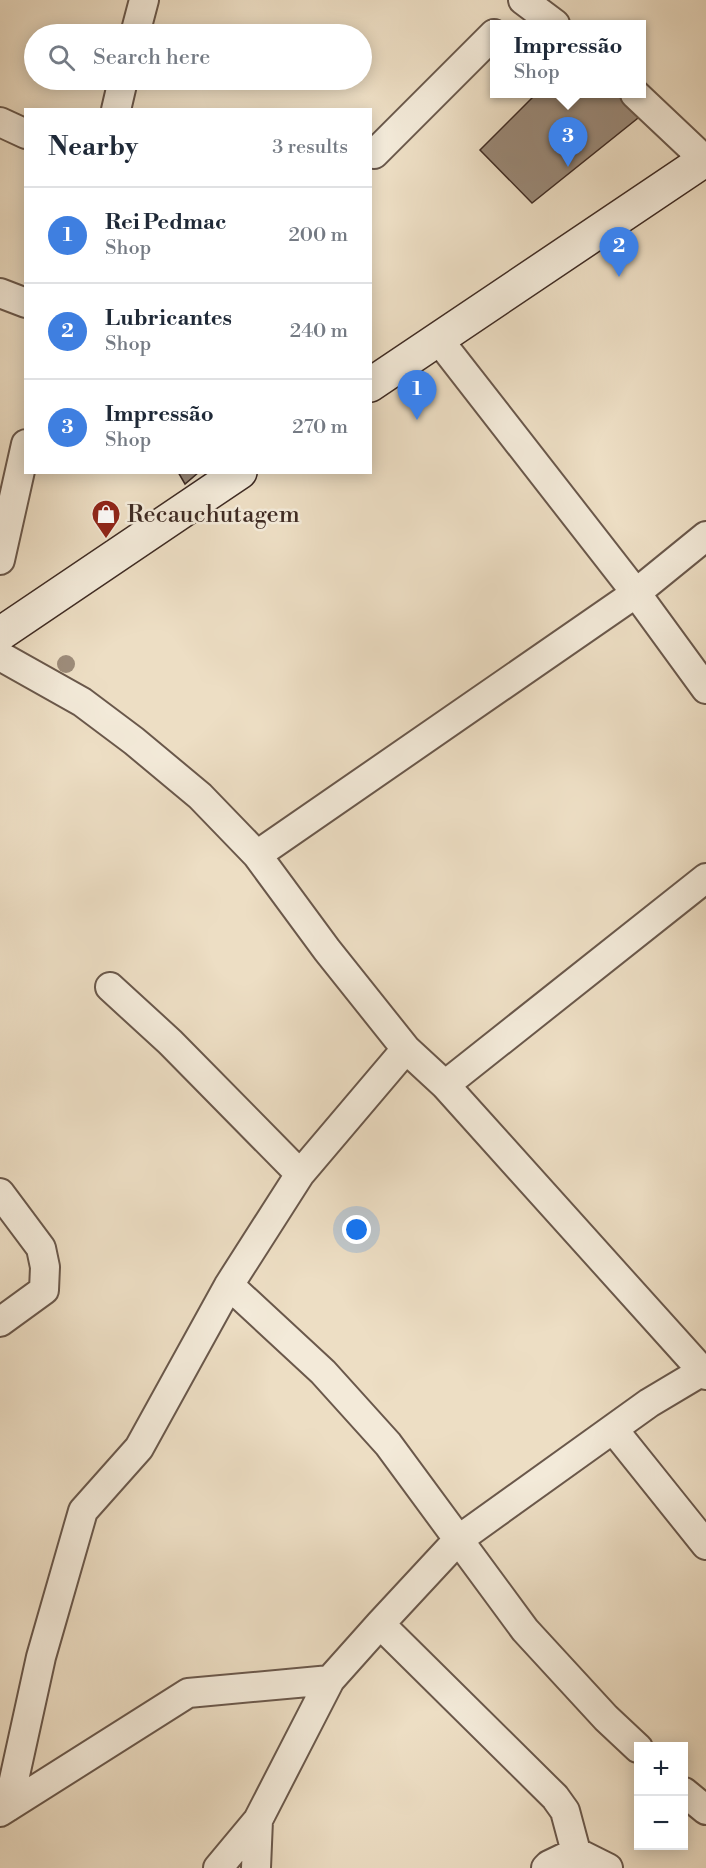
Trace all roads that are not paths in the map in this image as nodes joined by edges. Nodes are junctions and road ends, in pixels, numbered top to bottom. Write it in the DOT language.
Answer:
graph roads {
  1 [pos="144,0"];
  2 [pos="525,1"];
  3 [pos="508,20"];
  4 [pos="550,20"];
  5 [pos="138,24"];
  6 [pos="490,39"];
  7 [pos="121,90"];
  8 [pos="640,98"];
  9 [pos="116,108"];
  10 [pos="0,122"];
  11 [pos="24,133"];
  12 [pos="374,154"];
  13 [pos="705,160"];
  14 [pos="0,293"];
  15 [pos="24,302"];
  16 [pos="438,339"];
  17 [pos="372,384"];
  18 [pos="24,453"];
  19 [pos="237,474"];
  20 [pos="706,536"];
  21 [pos="0,560"];
  22 [pos="636,593"];
  23 [pos="0,634"];
  24 [pos="0,656"];
  25 [pos="706,689"];
  26 [pos="257,855"];
  27 [pos="706,878"];
  28 [pos="110,987"];
  29 [pos="406,1049"];
  30 [pos="445,1085"];
  31 [pos="300,1174"];
  32 [pos="0,1193"];
  33 [pos="230,1285"];
  34 [pos="0,1322"];
  35 [pos="705,1372"];
  36 [pos="613,1429"];
  37 [pos="458,1540"];
  38 [pos="706,1545"];
  39 [pos="380,1624"];
  40 [pos="330,1680"];
  41 [pos="634,1743"];
  42 [pos="688,1794"];
  43 [pos="4,1810"];
  44 [pos="706,1810"];
  45 [pos="258,1820"];
  46 [pos="576,1852"];
  47 [pos="218,1868"];
  48 [pos="256,1868"];
  49 [pos="546,1868"];
  50 [pos="608,1868"];
  1 -- 5 [label="street"];
  2 -- 3 [label="street"];
  2 -- 4 [label="street"];
  6 -- 12 [label="street"];
  7 -- 9 [label="street"];
  8 -- 13 [label="street"];
  10 -- 11 [label="street"];
  13 -- 16 [label="main road"];
  14 -- 15 [label="street"];
  16 -- 17 [label="main road"];
  16 -- 22 [label="street"];
  18 -- 21 [label="street"];
  19 -- 23 [label="main road"];
  20 -- 22 [label="street"];
  22 -- 25 [label="street"];
  22 -- 26 [label="street"];
  24 -- 26 [label="street"];
  26 -- 29 [label="street"];
  27 -- 30 [label="street"];
  28 -- 31 [label="street"];
  29 -- 30 [label="street"];
  29 -- 31 [label="street"];
  30 -- 35 [label="street"];
  31 -- 33 [label="street"];
  32 -- 34 [label="street"];
  33 -- 37 [label="street"];
  33 -- 43 [label="street"];
  35 -- 36 [label="street"];
  36 -- 37 [label="street"];
  36 -- 38 [label="street"];
  37 -- 39 [label="street"];
  37 -- 41 [label="street"];
  39 -- 40 [label="street"];
  39 -- 46 [label="street"];
  40 -- 43 [label="street"];
  40 -- 45 [label="street"];
  42 -- 44 [label="street"];
  45 -- 47 [label="street"];
  45 -- 48 [label="street"];
  46 -- 49 [label="street"];
  46 -- 50 [label="street"];
}
